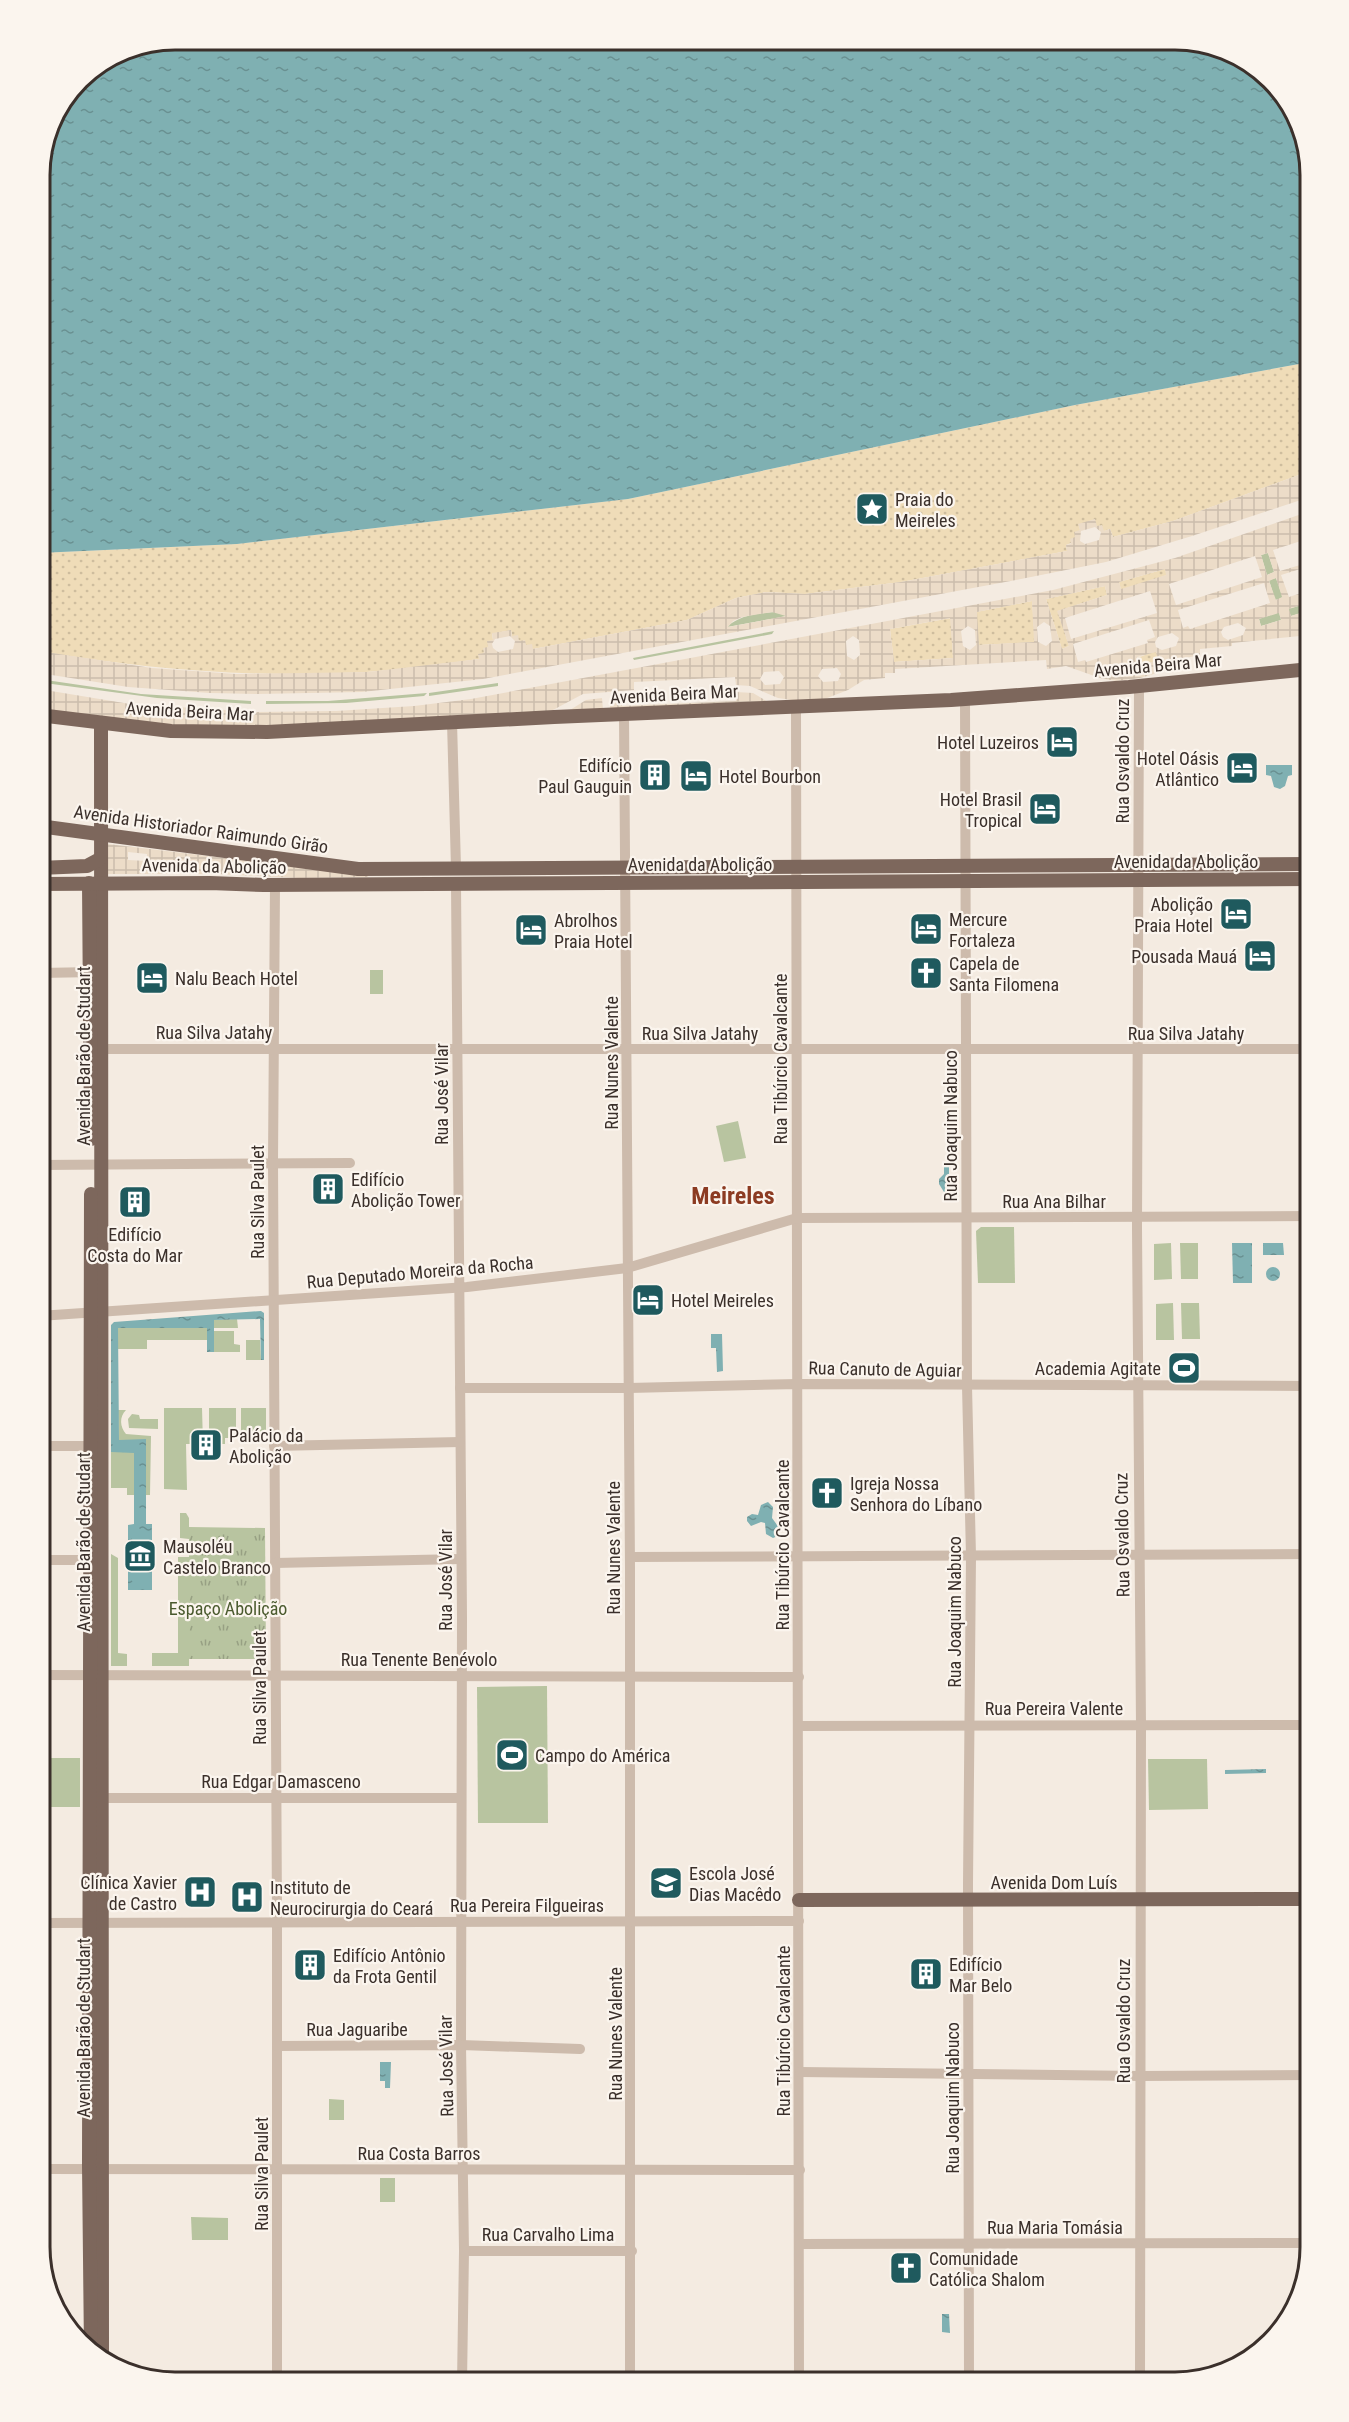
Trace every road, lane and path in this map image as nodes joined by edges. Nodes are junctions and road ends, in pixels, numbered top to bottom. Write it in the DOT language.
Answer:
graph roads {
  1 [pos="1300,670"];
  2 [pos="1139,687"];
  3 [pos="965,697"];
  4 [pos="796,706"];
  5 [pos="624,714"];
  6 [pos="50,716"];
  7 [pos="452,722"];
  8 [pos="101,723"];
  9 [pos="50,827"];
  10 [pos="100,834"];
  11 [pos="100,858"];
  12 [pos="1138,864"];
  13 [pos="1300,864"];
  14 [pos="797,865"];
  15 [pos="965,865"];
  16 [pos="626,866"];
  17 [pos="50,868"];
  18 [pos="456,868"];
  19 [pos="358,869"];
  20 [pos="1138,879"];
  21 [pos="1300,879"];
  22 [pos="965,880"];
  23 [pos="625,882"];
  24 [pos="797,882"];
  25 [pos="94,883"];
  26 [pos="50,884"];
  27 [pos="456,884"];
  28 [pos="275,885"];
  29 [pos="95,972"];
  30 [pos="50,973"];
  31 [pos="95,1048"];
  32 [pos="274,1049"];
  33 [pos="457,1049"];
  34 [pos="628,1049"];
  35 [pos="797,1049"];
  36 [pos="1300,1049"];
  37 [pos="968,1050"];
  38 [pos="1138,1050"];
  39 [pos="273,1162"];
  40 [pos="350,1163"];
  41 [pos="96,1164"];
  42 [pos="50,1165"];
  43 [pos="1300,1216"];
  44 [pos="966,1217"];
  45 [pos="797,1218"];
  46 [pos="1137,1218"];
  47 [pos="627,1268"];
  48 [pos="459,1288"];
  49 [pos="274,1300"];
  50 [pos="95,1313"];
  51 [pos="50,1315"];
  52 [pos="798,1384"];
  53 [pos="967,1386"];
  54 [pos="1137,1386"];
  55 [pos="1300,1386"];
  56 [pos="460,1388"];
  57 [pos="629,1389"];
  58 [pos="460,1442"];
  59 [pos="50,1446"];
  60 [pos="96,1446"];
  61 [pos="274,1446"];
  62 [pos="1300,1554"];
  63 [pos="1139,1555"];
  64 [pos="971,1556"];
  65 [pos="630,1557"];
  66 [pos="799,1557"];
  67 [pos="461,1559"];
  68 [pos="50,1560"];
  69 [pos="96,1560"];
  70 [pos="275,1563"];
  71 [pos="50,1675"];
  72 [pos="95,1675"];
  73 [pos="276,1675"];
  74 [pos="462,1676"];
  75 [pos="630,1676"];
  76 [pos="798,1677"];
  77 [pos="970,1725"];
  78 [pos="1141,1725"];
  79 [pos="1300,1725"];
  80 [pos="799,1726"];
  81 [pos="276,1797"];
  82 [pos="101,1798"];
  83 [pos="461,1798"];
  84 [pos="1140,1899"];
  85 [pos="1300,1899"];
  86 [pos="799,1900"];
  87 [pos="968,1900"];
  88 [pos="799,1921"];
  89 [pos="462,1922"];
  90 [pos="631,1922"];
  91 [pos="50,1923"];
  92 [pos="96,1923"];
  93 [pos="277,1923"];
  94 [pos="461,2045"];
  95 [pos="277,2046"];
  96 [pos="580,2049"];
  97 [pos="800,2072"];
  98 [pos="968,2073"];
  99 [pos="1300,2075"];
  100 [pos="1140,2076"];
  101 [pos="50,2169"];
  102 [pos="96,2169"];
  103 [pos="277,2170"];
  104 [pos="464,2170"];
  105 [pos="632,2170"];
  106 [pos="800,2170"];
  107 [pos="1139,2243"];
  108 [pos="1300,2243"];
  109 [pos="800,2244"];
  110 [pos="970,2244"];
  111 [pos="464,2251"];
  112 [pos="632,2251"];
  113 [pos="91,2340"];
  114 [pos="102,2348"];
  115 [pos="277,2372"];
  116 [pos="462,2372"];
  117 [pos="630,2372"];
  118 [pos="799,2372"];
  119 [pos="969,2372"];
  120 [pos="1140,2372"];
  1 -- 2 [label="main road, Avenida Beira Mar"];
  2 -- 3 [label="main road, Avenida Beira Mar"];
  2 -- 12 [label="street, Rua Osvaldo Cruz"];
  3 -- 4 [label="main road, Avenida Beira Mar"];
  3 -- 15 [label="street, Rua Joaquim Nabuco"];
  4 -- 5 [label="main road, Avenida Beira Mar"];
  4 -- 14 [label="street, Rua Tibúrcio Cavalcante"];
  5 -- 7 [label="main road, Avenida Beira Mar"];
  5 -- 16 [label="street, Rua Nunes Valente"];
  6 -- 8 [label="main road, Avenida Beira Mar"];
  7 -- 8 [label="main road, Avenida Beira Mar"];
  7 -- 18 [label="street"];
  8 -- 10 [label="main road, Avenida Barão de Studart"];
  9 -- 10 [label="main road, Avenida Historiador Raimundo Girão"];
  10 -- 11 [label="main road, Avenida Barão de Studart"];
  10 -- 19 [label="main road, Avenida Historiador Raimundo Girão"];
  11 -- 17 [label="main road"];
  11 -- 25 [label="main road, Avenida Barão de Studart"];
  12 -- 13 [label="main road, Avenida da Abolição"];
  12 -- 15 [label="main road, Avenida da Abolição"];
  12 -- 20 [label="street, Rua Osvaldo Cruz"];
  14 -- 15 [label="main road, Avenida da Abolição"];
  14 -- 16 [label="main road, Avenida da Abolição"];
  14 -- 24 [label="street, Rua Tibúrcio Cavalcante"];
  15 -- 22 [label="street, Rua Joaquim Nabuco"];
  16 -- 18 [label="main road, Avenida da Abolição"];
  16 -- 23 [label="street, Rua Nunes Valente"];
  18 -- 19 [label="main road, Avenida da Abolição"];
  20 -- 21 [label="main road, Avenida da Abolição"];
  20 -- 22 [label="main road, Avenida da Abolição"];
  20 -- 38 [label="street, Rua Osvaldo Cruz"];
  22 -- 24 [label="main road, Avenida da Abolição"];
  22 -- 37 [label="street, Rua Joaquim Nabuco"];
  23 -- 24 [label="main road, Avenida da Abolição"];
  23 -- 27 [label="main road, Avenida da Abolição"];
  23 -- 34 [label="street, Rua Nunes Valente"];
  24 -- 35 [label="street, Rua Tibúrcio Cavalcante"];
  25 -- 26 [label="main road, Avenida da Abolição"];
  25 -- 28 [label="main road, Avenida da Abolição"];
  25 -- 29 [label="main road, Avenida Barão de Studart"];
  27 -- 28 [label="main road, Avenida da Abolição"];
  27 -- 33 [label="street, Rua José Vilar"];
  28 -- 32 [label="street, Rua Silva Paulet"];
  29 -- 30 [label="street"];
  29 -- 31 [label="main road, Avenida Barão de Studart"];
  31 -- 32 [label="street, Rua Silva Jatahy"];
  31 -- 41 [label="main road, Avenida Barão de Studart"];
  32 -- 33 [label="street, Rua Silva Jatahy"];
  32 -- 39 [label="street, Rua Silva Paulet"];
  33 -- 34 [label="street, Rua Silva Jatahy"];
  33 -- 48 [label="street, Rua José Vilar"];
  34 -- 35 [label="street, Rua Silva Jatahy"];
  34 -- 47 [label="street, Rua Nunes Valente"];
  35 -- 37 [label="street, Rua Silva Jatahy"];
  35 -- 45 [label="street, Rua Tibúrcio Cavalcante"];
  36 -- 38 [label="street, Rua Silva Jatahy"];
  37 -- 38 [label="street, Rua Silva Jatahy"];
  37 -- 44 [label="street, Rua Joaquim Nabuco"];
  38 -- 46 [label="street, Rua Osvaldo Cruz"];
  39 -- 40 [label="street"];
  39 -- 41 [label="street"];
  39 -- 49 [label="street, Rua Silva Paulet"];
  41 -- 42 [label="street"];
  41 -- 50 [label="main road, Avenida Barão de Studart"];
  43 -- 46 [label="street, Rua Ana Bilhar"];
  44 -- 45 [label="street, Rua Ana Bilhar"];
  44 -- 46 [label="street, Rua Ana Bilhar"];
  44 -- 53 [label="street, Rua Joaquim Nabuco"];
  45 -- 47 [label="street, Rua Deputado Moreira da Rocha"];
  45 -- 52 [label="street, Rua Tibúrcio Cavalcante"];
  46 -- 54 [label="street, Rua Osvaldo Cruz"];
  47 -- 48 [label="street, Rua Deputado Moreira da Rocha"];
  47 -- 57 [label="street, Rua Nunes Valente"];
  48 -- 49 [label="street, Rua Deputado Moreira da Rocha"];
  48 -- 56 [label="street, Rua José Vilar"];
  49 -- 50 [label="street, Rua Deputado Moreira da Rocha"];
  49 -- 61 [label="street, Rua Silva Paulet"];
  50 -- 51 [label="street, Rua Deputado Moreira da Rocha"];
  50 -- 60 [label="main road, Avenida Barão de Studart"];
  52 -- 53 [label="street, Rua Canuto de Aguiar"];
  52 -- 57 [label="street, Rua Canuto de Aguiar"];
  52 -- 66 [label="street, Rua Tibúrcio Cavalcante"];
  53 -- 54 [label="street, Rua Canuto de Aguiar"];
  53 -- 64 [label="street, Rua Joaquim Nabuco"];
  54 -- 55 [label="street, Rua Canuto de Aguiar"];
  54 -- 63 [label="street, Rua Osvaldo Cruz"];
  56 -- 57 [label="street, Rua Canuto de Aguiar"];
  56 -- 58 [label="street, Rua José Vilar"];
  57 -- 65 [label="street, Rua Nunes Valente"];
  58 -- 61 [label="street"];
  58 -- 67 [label="street, Rua José Vilar"];
  59 -- 60 [label="street"];
  60 -- 69 [label="main road, Avenida Barão de Studart"];
  61 -- 70 [label="street, Rua Silva Paulet"];
  62 -- 63 [label="street"];
  63 -- 64 [label="street"];
  63 -- 78 [label="street, Rua Osvaldo Cruz"];
  64 -- 66 [label="street"];
  64 -- 77 [label="street, Rua Joaquim Nabuco"];
  65 -- 66 [label="street"];
  65 -- 75 [label="street, Rua Nunes Valente"];
  66 -- 76 [label="street, Rua Tibúrcio Cavalcante"];
  67 -- 70 [label="street"];
  67 -- 74 [label="street, Rua José Vilar"];
  68 -- 69 [label="street"];
  69 -- 72 [label="main road, Avenida Barão de Studart"];
  70 -- 73 [label="street, Rua Silva Paulet"];
  71 -- 72 [label="street, Rua Tenente Benévolo"];
  72 -- 73 [label="street, Rua Tenente Benévolo"];
  72 -- 82 [label="main road, Avenida Barão de Studart"];
  72 -- 92 [label="main road, Avenida Barão de Studart"];
  73 -- 74 [label="street, Rua Tenente Benévolo"];
  73 -- 81 [label="street, Rua Silva Paulet"];
  74 -- 75 [label="street, Rua Tenente Benévolo"];
  74 -- 83 [label="street, Rua José Vilar"];
  75 -- 76 [label="street, Rua Tenente Benévolo"];
  75 -- 90 [label="street, Rua Nunes Valente"];
  76 -- 80 [label="street, Rua Tibúrcio Cavalcante"];
  77 -- 78 [label="street, Rua Pereira Valente"];
  77 -- 80 [label="street, Rua Pereira Valente"];
  77 -- 87 [label="street, Rua Joaquim Nabuco"];
  78 -- 79 [label="street, Rua Pereira Valente"];
  78 -- 84 [label="street, Rua Osvaldo Cruz"];
  80 -- 86 [label="street, Rua Tibúrcio Cavalcante"];
  81 -- 82 [label="street, Rua Edgar Damasceno"];
  81 -- 83 [label="street, Rua Edgar Damasceno"];
  81 -- 93 [label="street, Rua Silva Paulet"];
  82 -- 92 [label="main road, Avenida Barão de Studart"];
  83 -- 89 [label="street, Rua José Vilar"];
  84 -- 85 [label="main road, Avenida Dom Luís"];
  84 -- 87 [label="main road, Avenida Dom Luís"];
  84 -- 100 [label="street, Rua Osvaldo Cruz"];
  86 -- 87 [label="main road, Avenida Dom Luís"];
  86 -- 88 [label="street, Rua Tibúrcio Cavalcante"];
  87 -- 98 [label="street, Rua Joaquim Nabuco"];
  88 -- 90 [label="street, Rua Pereira Filgueiras"];
  88 -- 97 [label="street, Rua Tibúrcio Cavalcante"];
  89 -- 90 [label="street, Rua Pereira Filgueiras"];
  89 -- 93 [label="street, Rua Pereira Filgueiras"];
  89 -- 94 [label="street, Rua José Vilar"];
  90 -- 105 [label="street, Rua Nunes Valente"];
  91 -- 92 [label="street, Rua Pereira Filgueiras"];
  92 -- 93 [label="street, Rua Pereira Filgueiras"];
  92 -- 102 [label="main road, Avenida Barão de Studart"];
  93 -- 95 [label="street, Rua Silva Paulet"];
  94 -- 95 [label="street, Rua Jaguaribe"];
  94 -- 96 [label="street, Rua Jaguaribe"];
  94 -- 104 [label="street, Rua José Vilar"];
  95 -- 103 [label="street, Rua Silva Paulet"];
  97 -- 98 [label="street"];
  97 -- 106 [label="street, Rua Tibúrcio Cavalcante"];
  98 -- 100 [label="street"];
  98 -- 110 [label="street, Rua Joaquim Nabuco"];
  99 -- 100 [label="street"];
  100 -- 107 [label="street, Rua Osvaldo Cruz"];
  101 -- 102 [label="street, Rua Costa Barros"];
  102 -- 103 [label="street, Rua Costa Barros"];
  102 -- 113 [label="main road, Avenida Barão de Studart"];
  102 -- 114 [label="main road, Avenida Barão de Studart"];
  103 -- 104 [label="street, Rua Costa Barros"];
  103 -- 115 [label="street, Rua Silva Paulet"];
  104 -- 105 [label="street, Rua Costa Barros"];
  104 -- 111 [label="street, Rua José Vilar"];
  105 -- 106 [label="street, Rua Costa Barros"];
  105 -- 112 [label="street, Rua Nunes Valente"];
  106 -- 109 [label="street, Rua Tibúrcio Cavalcante"];
  107 -- 108 [label="street, Rua Maria Tomásia"];
  107 -- 110 [label="street, Rua Maria Tomásia"];
  107 -- 120 [label="street, Rua Osvaldo Cruz"];
  109 -- 110 [label="street, Rua Maria Tomásia"];
  109 -- 118 [label="street, Rua Tibúrcio Cavalcante"];
  110 -- 119 [label="street, Rua Joaquim Nabuco"];
  111 -- 112 [label="street, Rua Carvalho Lima"];
  111 -- 116 [label="street, Rua José Vilar"];
  112 -- 117 [label="street, Rua Nunes Valente"];
}
